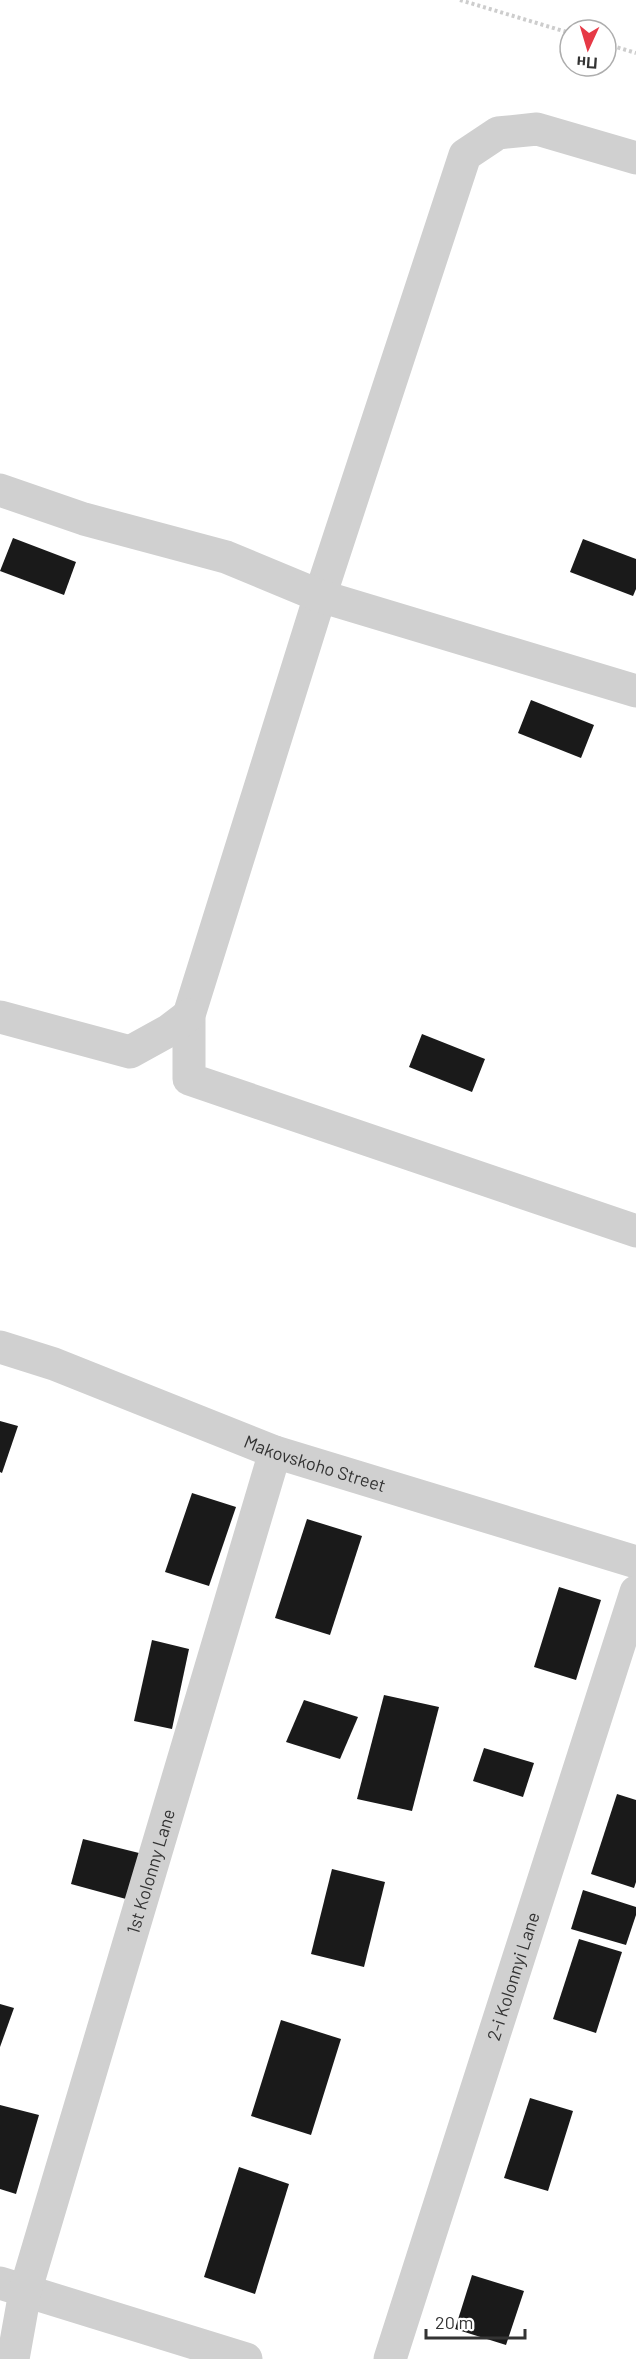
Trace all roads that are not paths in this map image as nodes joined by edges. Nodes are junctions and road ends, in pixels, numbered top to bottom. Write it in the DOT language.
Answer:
graph roads {
  1 [pos="636,158"];
  2 [pos="0,490"];
  3 [pos="320,596"];
  4 [pos="636,691"];
  5 [pos="189,1015"];
  6 [pos="0,1017"];
  7 [pos="636,1231"];
  8 [pos="0,1347"];
  9 [pos="275,1452"];
  10 [pos="636,1562"];
  11 [pos="636,1592"];
  12 [pos="13,2287"];
  13 [pos="13,2359"];
  14 [pos="246,2359"];
  15 [pos="390,2359"];
  1 -- 3 [label="street"];
  2 -- 3 [label="street"];
  3 -- 4 [label="street"];
  3 -- 5 [label="street"];
  5 -- 6 [label="street"];
  5 -- 7 [label="street"];
  8 -- 9 [label="street, Makovskoho Street"];
  9 -- 10 [label="street, Makovskoho Street"];
  9 -- 12 [label="street, 1st Kolonny Lane"];
  11 -- 15 [label="street, 2-i Kolonnyi Lane"];
  12 -- 13 [label="street, 1st Kolonny Lane"];
  12 -- 14 [label="street"];
}
